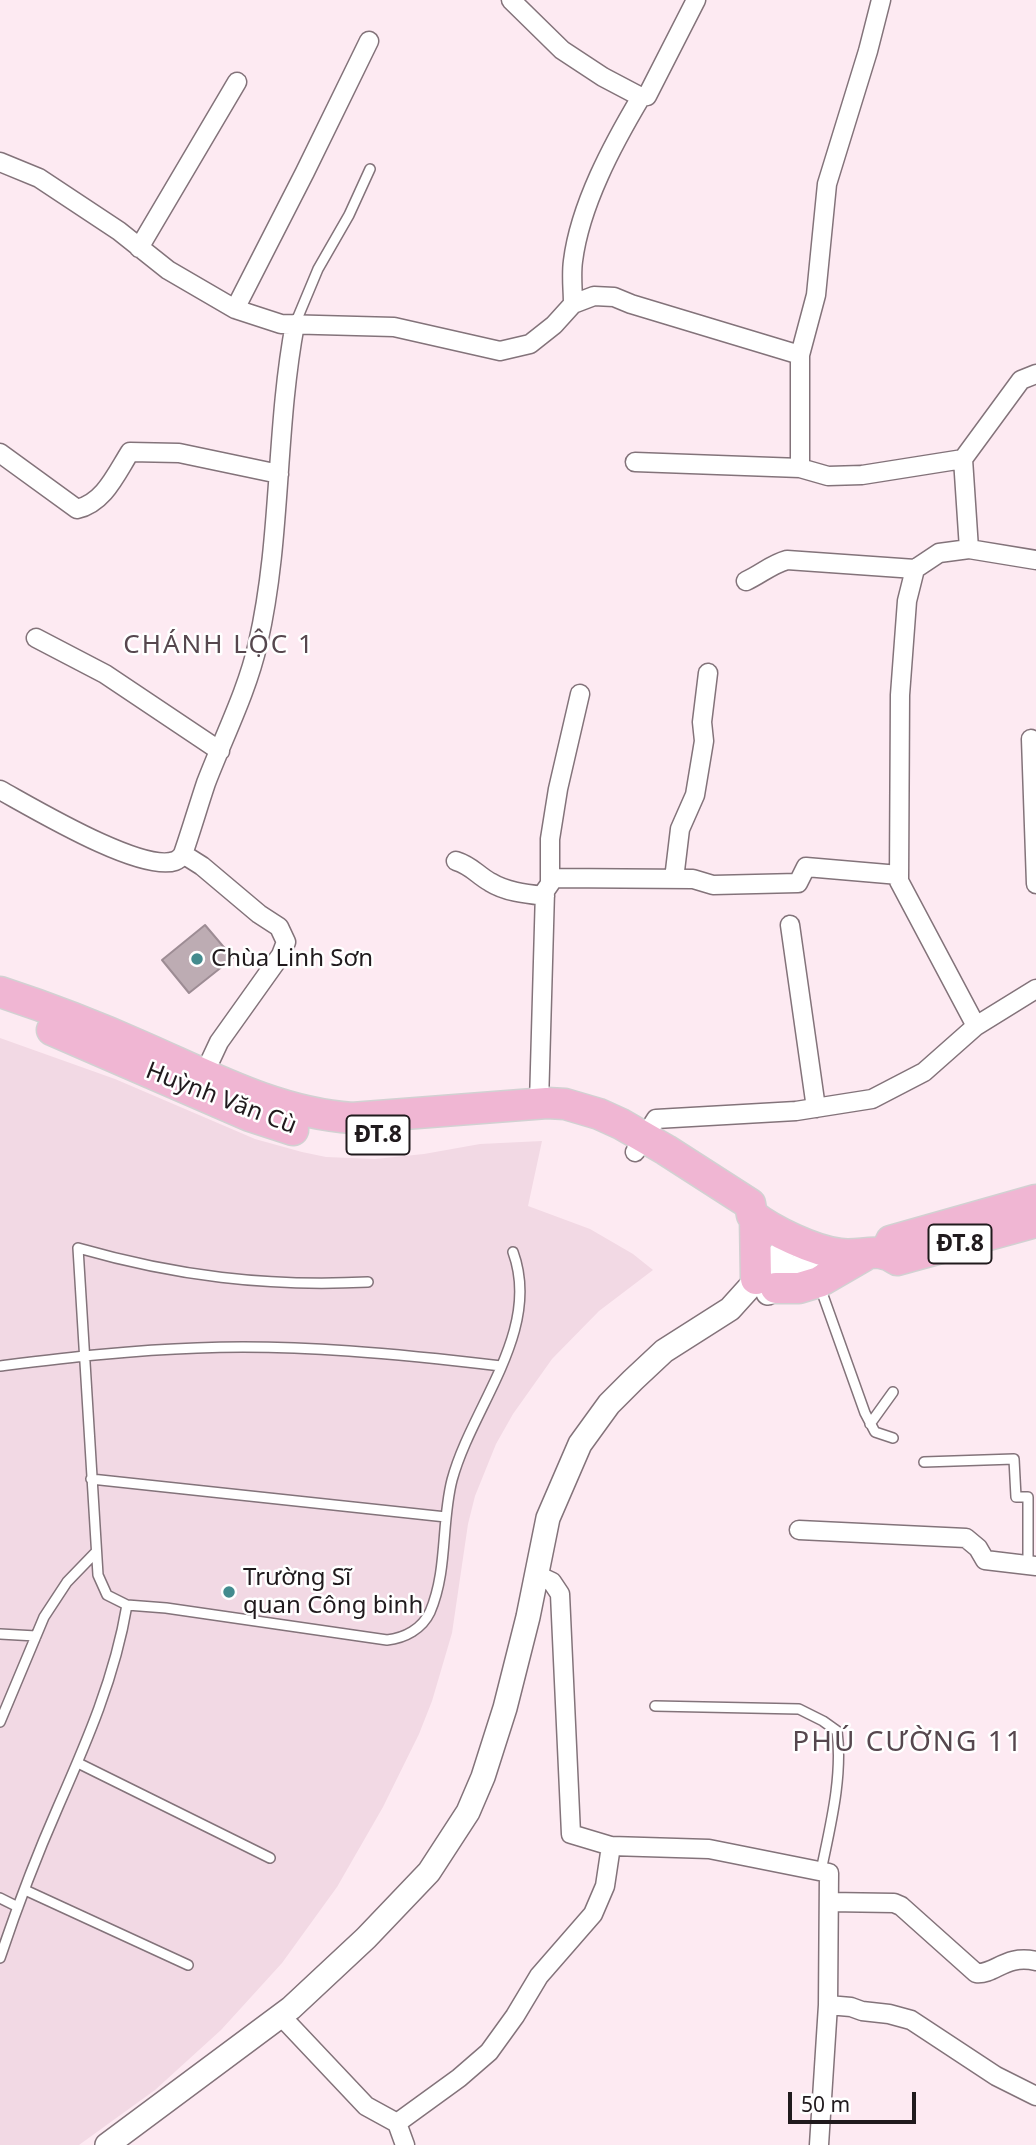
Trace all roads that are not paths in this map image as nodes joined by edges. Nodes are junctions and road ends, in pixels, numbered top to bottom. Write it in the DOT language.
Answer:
graph roads {
  1 [pos="511,0"];
  2 [pos="696,0"];
  3 [pos="881,0"];
  4 [pos="369,41"];
  5 [pos="237,82"];
  6 [pos="641,97"];
  7 [pos="0,162"];
  8 [pos="370,169"];
  9 [pos="139,248"];
  10 [pos="573,304"];
  11 [pos="235,309"];
  12 [pos="295,324"];
  13 [pos="800,355"];
  14 [pos="1036,374"];
  15 [pos="0,453"];
  16 [pos="963,458"];
  17 [pos="635,462"];
  18 [pos="800,468"];
  19 [pos="279,474"];
  20 [pos="969,549"];
  21 [pos="1036,560"];
  22 [pos="915,569"];
  23 [pos="747,581"];
  24 [pos="36,638"];
  25 [pos="708,673"];
  26 [pos="580,694"];
  27 [pos="1031,739"];
  28 [pos="220,751"];
  29 [pos="0,790"];
  30 [pos="183,854"];
  31 [pos="456,862"];
  32 [pos="899,875"];
  33 [pos="674,879"];
  34 [pos="1036,884"];
  35 [pos="548,889"];
  36 [pos="790,925"];
  37 [pos="1036,989"];
  38 [pos="0,992"];
  39 [pos="0,1013"];
  40 [pos="976,1026"];
  41 [pos="204,1074"];
  42 [pos="539,1103"];
  43 [pos="816,1108"];
  44 [pos="640,1144"];
  45 [pos="1036,1200"];
  46 [pos="753,1216"];
  47 [pos="1036,1222"];
  48 [pos="805,1244"];
  49 [pos="513,1252"];
  50 [pos="878,1252"];
  51 [pos="368,1282"];
  52 [pos="819,1282"];
  53 [pos="766,1284"];
  54 [pos="83,1356"];
  55 [pos="0,1366"];
  56 [pos="500,1366"];
  57 [pos="893,1392"];
  58 [pos="870,1424"];
  59 [pos="893,1438"];
  60 [pos="924,1462"];
  61 [pos="91,1479"];
  62 [pos="1032,1497"];
  63 [pos="446,1517"];
  64 [pos="799,1530"];
  65 [pos="96,1552"];
  66 [pos="1032,1566"];
  67 [pos="537,1575"];
  68 [pos="127,1605"];
  69 [pos="0,1634"];
  70 [pos="36,1636"];
  71 [pos="655,1706"];
  72 [pos="0,1722"];
  73 [pos="78,1763"];
  74 [pos="611,1846"];
  75 [pos="270,1858"];
  76 [pos="825,1872"];
  77 [pos="25,1890"];
  78 [pos="0,1898"];
  79 [pos="829,1902"];
  80 [pos="18,1907"];
  81 [pos="0,1958"];
  82 [pos="1036,1961"];
  83 [pos="188,1965"];
  84 [pos="828,2005"];
  85 [pos="281,2015"];
  86 [pos="1036,2096"];
  87 [pos="397,2123"];
  88 [pos="107,2145"];
  89 [pos="405,2145"];
  90 [pos="819,2145"];
  1 -- 6 [label="street"];
  2 -- 6 [label="street"];
  3 -- 13 [label="street"];
  4 -- 11 [label="street"];
  5 -- 9 [label="street"];
  6 -- 10 [label="street"];
  7 -- 9 [label="street"];
  8 -- 12 [label="lane"];
  9 -- 11 [label="street"];
  10 -- 12 [label="street"];
  10 -- 13 [label="street"];
  11 -- 12 [label="street"];
  12 -- 19 [label="street"];
  13 -- 18 [label="street"];
  14 -- 16 [label="street"];
  15 -- 19 [label="street"];
  16 -- 18 [label="street"];
  16 -- 20 [label="street"];
  17 -- 18 [label="street"];
  19 -- 28 [label="street"];
  20 -- 21 [label="street"];
  20 -- 22 [label="street"];
  22 -- 23 [label="street"];
  22 -- 32 [label="street"];
  24 -- 28 [label="street"];
  25 -- 33 [label="street"];
  26 -- 35 [label="street"];
  27 -- 34 [label="street"];
  28 -- 30 [label="street"];
  29 -- 30 [label="street"];
  30 -- 41 [label="street"];
  31 -- 35 [label="street"];
  32 -- 33 [label="street"];
  32 -- 40 [label="street"];
  33 -- 35 [label="street"];
  35 -- 42 [label="street"];
  36 -- 43 [label="street"];
  37 -- 40 [label="street"];
  38 -- 41 [label="main road"];
  39 -- 44 [label="main road, Huỳnh Văn Cù / ĐT.8"];
  40 -- 43 [label="street"];
  41 -- 42 [label="main road"];
  42 -- 44 [label="main road"];
  43 -- 44 [label="street"];
  44 -- 46 [label="main road"];
  45 -- 50 [label="main road"];
  46 -- 48 [label="main road, ĐT.8"];
  46 -- 53 [label="main road"];
  47 -- 50 [label="main road, ĐT.8"];
  48 -- 50 [label="main road, ĐT.8"];
  48 -- 53 [label="street"];
  49 -- 56 [label="lane"];
  50 -- 52 [label="main road"];
  51 -- 54 [label="lane"];
  52 -- 53 [label="main road"];
  52 -- 58 [label="lane"];
  53 -- 67 [label="street"];
  54 -- 55 [label="lane"];
  54 -- 56 [label="lane"];
  54 -- 61 [label="lane"];
  56 -- 63 [label="lane"];
  57 -- 58 [label="lane"];
  58 -- 59 [label="lane"];
  60 -- 62 [label="lane"];
  61 -- 63 [label="lane"];
  61 -- 65 [label="lane"];
  62 -- 66 [label="lane"];
  63 -- 68 [label="lane"];
  64 -- 66 [label="street"];
  65 -- 68 [label="lane"];
  65 -- 70 [label="lane"];
  67 -- 74 [label="street"];
  67 -- 85 [label="street"];
  68 -- 73 [label="lane"];
  69 -- 70 [label="lane"];
  70 -- 72 [label="lane"];
  71 -- 76 [label="lane"];
  73 -- 75 [label="lane"];
  73 -- 77 [label="lane"];
  74 -- 76 [label="street"];
  74 -- 87 [label="street"];
  76 -- 79 [label="street"];
  77 -- 80 [label="lane"];
  77 -- 83 [label="lane"];
  78 -- 80 [label="lane"];
  79 -- 82 [label="street"];
  79 -- 84 [label="street"];
  80 -- 81 [label="lane"];
  84 -- 86 [label="street"];
  84 -- 90 [label="street"];
  85 -- 87 [label="street"];
  85 -- 88 [label="street"];
  87 -- 89 [label="street"];
}
